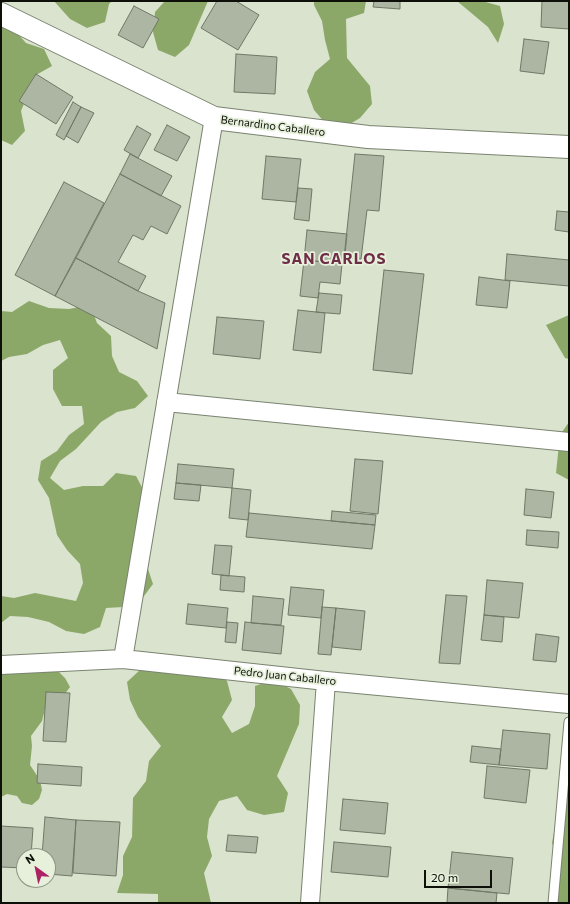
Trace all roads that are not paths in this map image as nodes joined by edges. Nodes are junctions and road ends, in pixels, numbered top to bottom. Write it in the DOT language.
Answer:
graph roads {
  1 [pos="1,14"];
  2 [pos="214,118"];
  3 [pos="569,147"];
  4 [pos="166,402"];
  5 [pos="569,442"];
  6 [pos="123,659"];
  7 [pos="1,666"];
  8 [pos="326,681"];
  9 [pos="569,704"];
  10 [pos="569,722"];
  11 [pos="310,903"];
  12 [pos="553,903"];
  1 -- 2 [label="street, Bernardino Caballero"];
  2 -- 3 [label="street, Bernardino Caballero"];
  2 -- 4 [label="street"];
  4 -- 5 [label="street"];
  4 -- 6 [label="street"];
  6 -- 7 [label="street, Pedro Juan Caballero"];
  6 -- 8 [label="street, Pedro Juan Caballero"];
  8 -- 9 [label="street, Pedro Juan Caballero"];
  8 -- 11 [label="street"];
  10 -- 12 [label="lane"];
}
